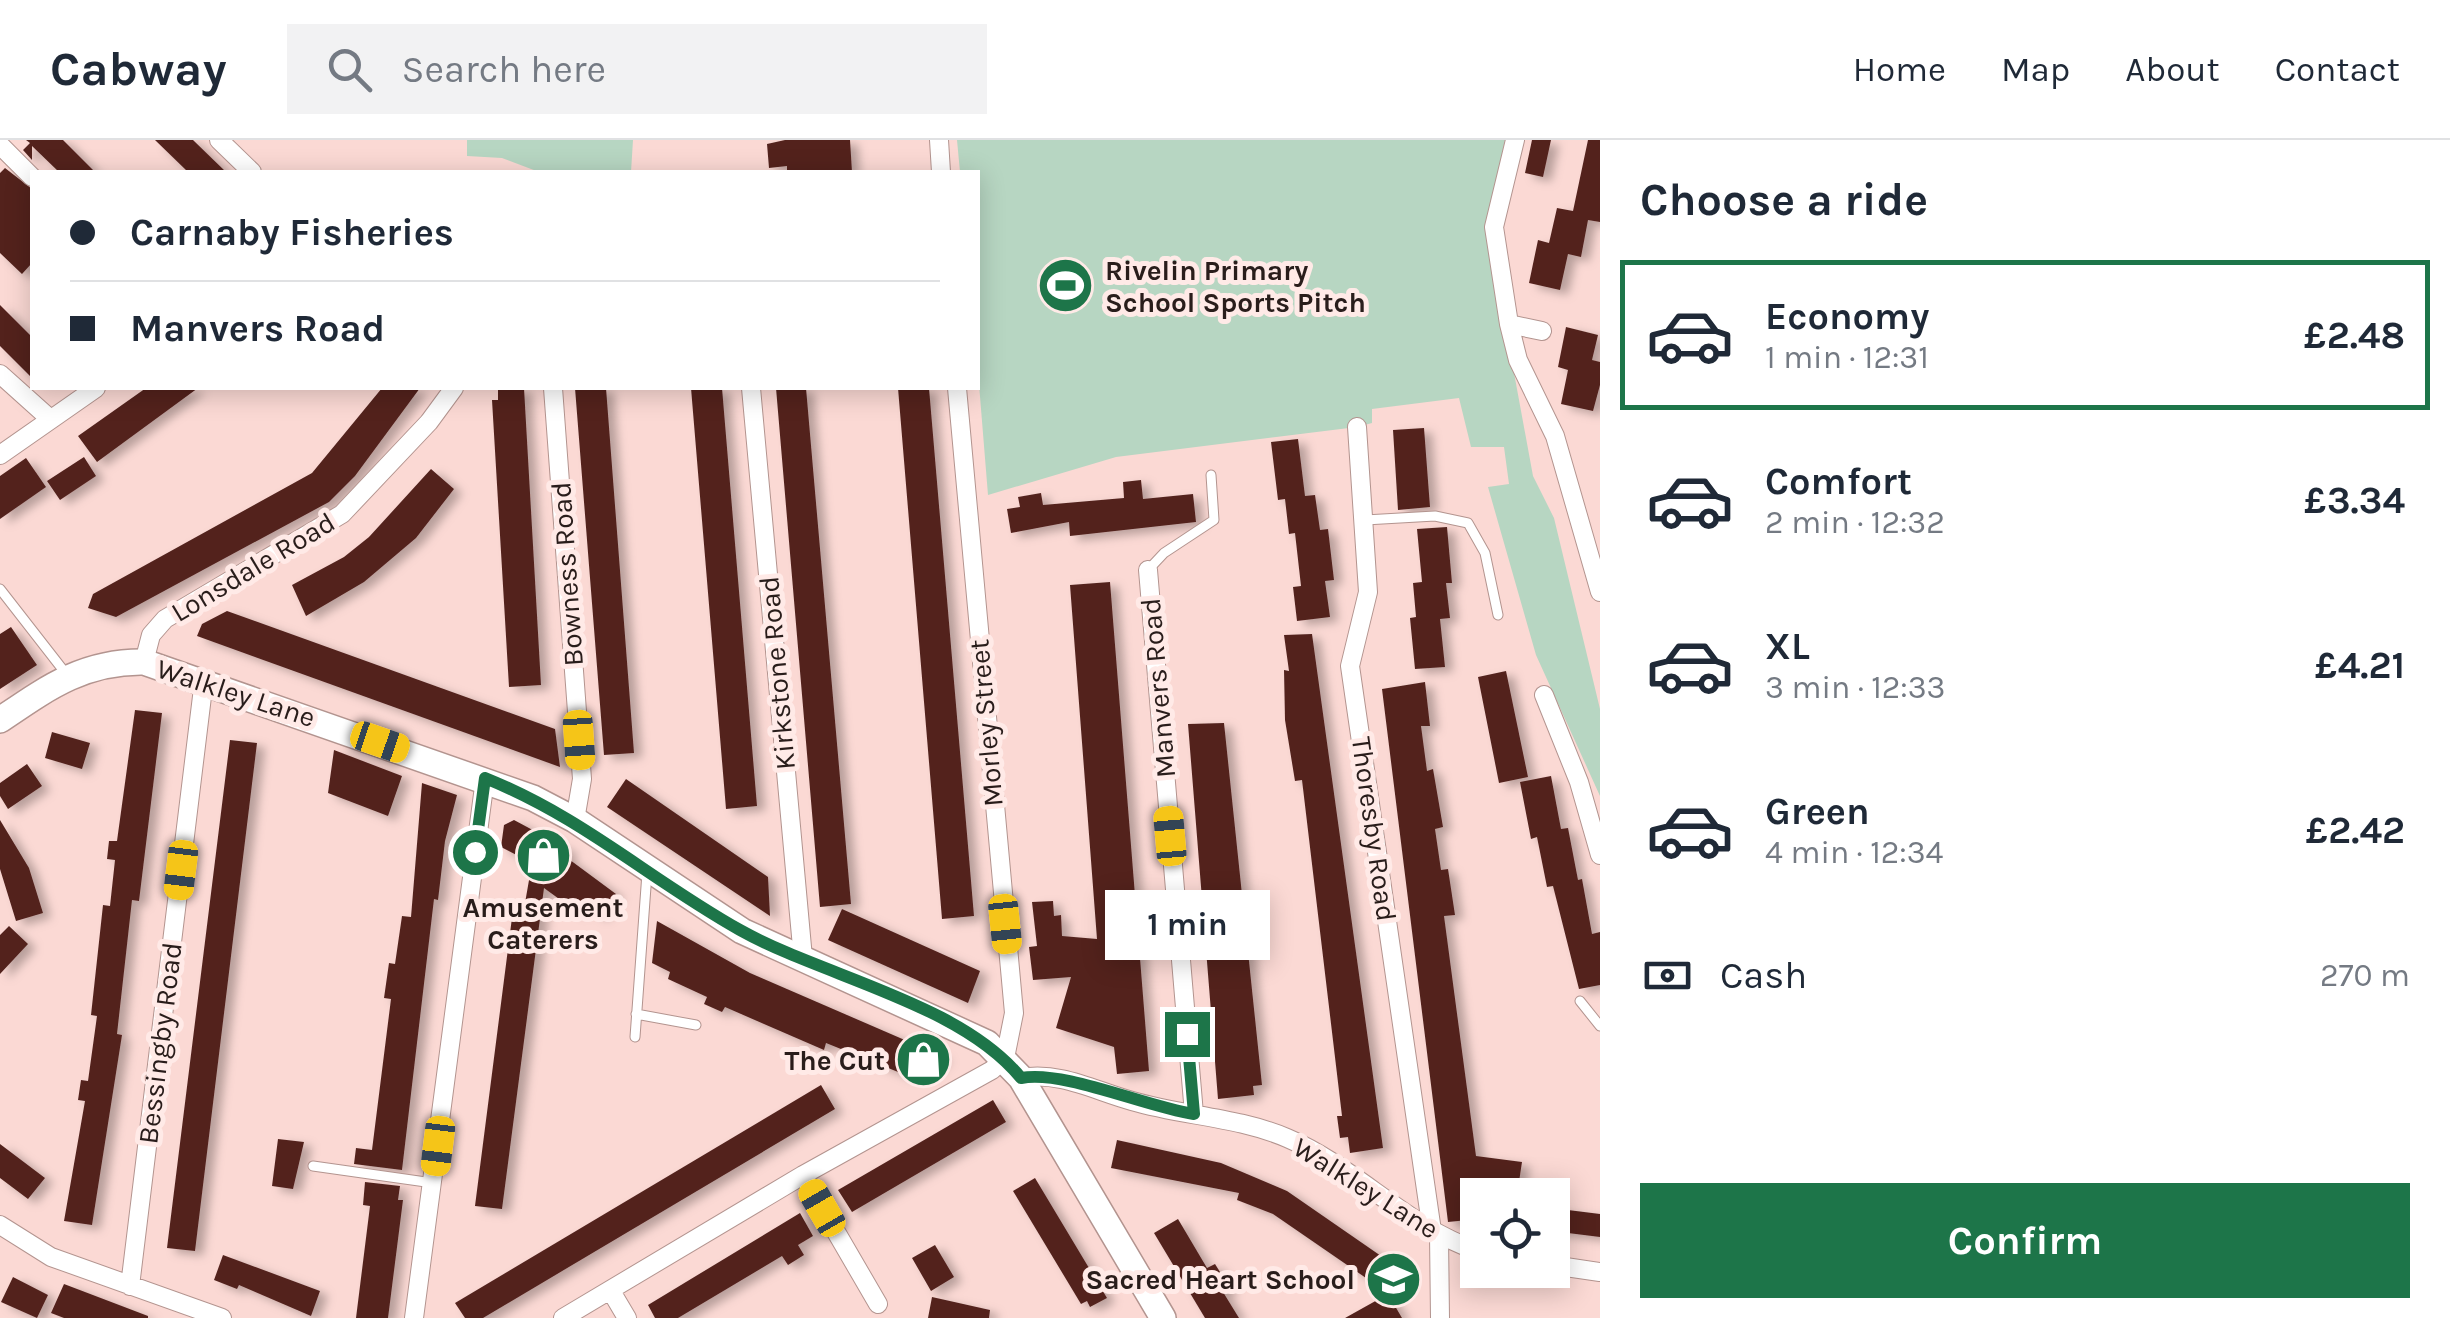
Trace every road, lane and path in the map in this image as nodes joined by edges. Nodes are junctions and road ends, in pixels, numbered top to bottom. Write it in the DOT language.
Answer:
graph roads {
  1 [pos="219,140"];
  2 [pos="939,140"];
  3 [pos="1516,140"];
  4 [pos="0,145"];
  5 [pos="250,170"];
  6 [pos="941,170"];
  7 [pos="30,175"];
  8 [pos="1509,324"];
  9 [pos="1542,331"];
  10 [pos="0,374"];
  11 [pos="93,390"];
  12 [pos="452,390"];
  13 [pos="553,390"];
  14 [pos="751,390"];
  15 [pos="957,390"];
  16 [pos="48,417"];
  17 [pos="1357,428"];
  18 [pos="0,455"];
  19 [pos="1211,475"];
  20 [pos="1364,520"];
  21 [pos="1148,570"];
  22 [pos="0,589"];
  23 [pos="1600,592"];
  24 [pos="1498,615"];
  25 [pos="144,662"];
  26 [pos="67,675"];
  27 [pos="204,680"];
  28 [pos="1544,695"];
  29 [pos="0,720"];
  30 [pos="485,778"];
  31 [pos="575,820"];
  32 [pos="1600,855"];
  33 [pos="647,870"];
  34 [pos="803,958"];
  35 [pos="1580,1001"];
  36 [pos="636,1014"];
  37 [pos="696,1024"];
  38 [pos="1600,1026"];
  39 [pos="634,1037"];
  40 [pos="1013,1068"];
  41 [pos="1194,1114"];
  42 [pos="313,1166"];
  43 [pos="803,1175"];
  44 [pos="433,1184"];
  45 [pos="0,1225"];
  46 [pos="1436,1233"];
  47 [pos="1460,1243"];
  48 [pos="1570,1268"];
  49 [pos="1600,1272"];
  50 [pos="130,1286"];
  51 [pos="610,1290"];
  52 [pos="878,1304"];
  53 [pos="222,1318"];
  54 [pos="414,1318"];
  55 [pos="563,1318"];
  56 [pos="627,1318"];
  57 [pos="1163,1318"];
  58 [pos="1440,1318"];
  1 -- 5 [label="street"];
  2 -- 6 [label="street"];
  3 -- 8 [label="street"];
  4 -- 7 [label="street"];
  8 -- 9 [label="street"];
  8 -- 23 [label="street"];
  10 -- 16 [label="street"];
  11 -- 16 [label="street"];
  12 -- 25 [label="street, Lonsdale Road"];
  13 -- 31 [label="street, Bowness Road"];
  14 -- 34 [label="street, Kirkstone Road"];
  15 -- 40 [label="street, Morley Street"];
  16 -- 18 [label="street"];
  17 -- 20 [label="street, Thoresby Road"];
  19 -- 21 [label="lane, Manvers Road"];
  20 -- 24 [label="lane"];
  20 -- 46 [label="street, Thoresby Road"];
  21 -- 41 [label="street, Manvers Road"];
  22 -- 26 [label="lane"];
  25 -- 26 [label="street, Walkley Lane"];
  25 -- 27 [label="street, Walkley Lane"];
  26 -- 29 [label="street, Walkley Lane"];
  27 -- 30 [label="street, Walkley Lane"];
  27 -- 50 [label="street, Bessingby Road"];
  28 -- 32 [label="street"];
  30 -- 31 [label="street, Walkley Lane"];
  30 -- 44 [label="street"];
  31 -- 33 [label="street, Walkley Lane"];
  33 -- 34 [label="street, Walkley Lane"];
  33 -- 36 [label="lane"];
  34 -- 40 [label="street, Walkley Lane"];
  35 -- 38 [label="lane"];
  36 -- 37 [label="lane"];
  36 -- 39 [label="lane"];
  40 -- 41 [label="street, Walkley Lane"];
  40 -- 43 [label="street"];
  40 -- 57 [label="street"];
  41 -- 46 [label="street, Walkley Lane"];
  42 -- 44 [label="lane"];
  43 -- 51 [label="street"];
  43 -- 52 [label="street"];
  44 -- 54 [label="street"];
  45 -- 50 [label="street"];
  46 -- 47 [label="street, Walkley Lane"];
  46 -- 58 [label="street, Thoresby Road"];
  48 -- 49 [label="street"];
  50 -- 53 [label="street"];
  51 -- 55 [label="street"];
  51 -- 56 [label="street"];
}
